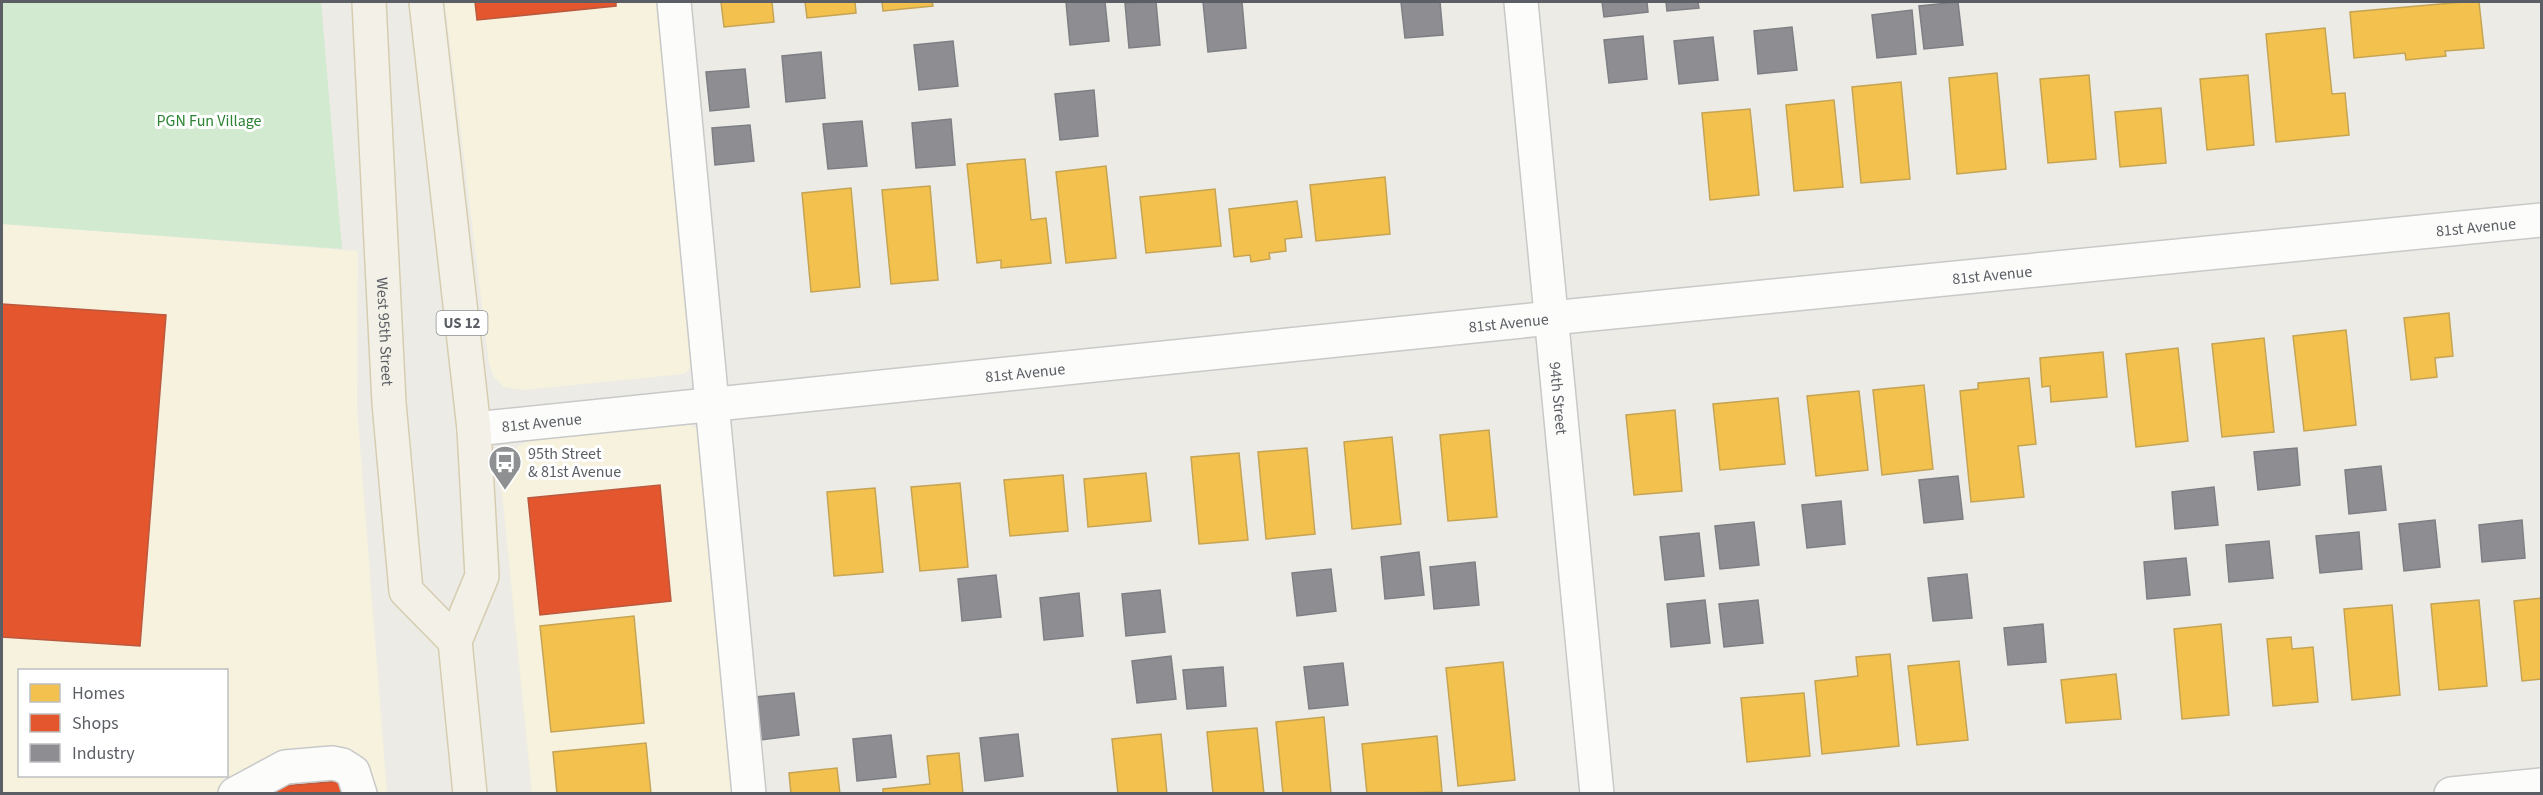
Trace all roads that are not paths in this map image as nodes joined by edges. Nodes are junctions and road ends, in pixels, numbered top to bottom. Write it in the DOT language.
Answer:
graph roads {
  1 [pos="369,2"];
  2 [pos="426,2"];
  3 [pos="674,2"];
  4 [pos="1521,2"];
  5 [pos="2541,220"];
  6 [pos="1551,318"];
  7 [pos="712,405"];
  8 [pos="474,429"];
  9 [pos="455,641"];
  10 [pos="2541,785"];
  11 [pos="235,794"];
  12 [pos="360,794"];
  13 [pos="470,794"];
  14 [pos="749,794"];
  15 [pos="1597,794"];
  16 [pos="2451,794"];
  1 -- 9 [label="main road, West 95th Street"];
  2 -- 8 [label="main road, US 12"];
  3 -- 7 [label="street"];
  4 -- 6 [label="street, 94th Street"];
  5 -- 6 [label="street, 81st Avenue"];
  6 -- 7 [label="street, 81st Avenue"];
  6 -- 15 [label="street, 94th Street"];
  7 -- 8 [label="street, 81st Avenue"];
  7 -- 14 [label="street"];
  8 -- 9 [label="main road, US 12"];
  9 -- 13 [label="main road, US 12"];
  10 -- 16 [label="street"];
  11 -- 12 [label="street"];
}
